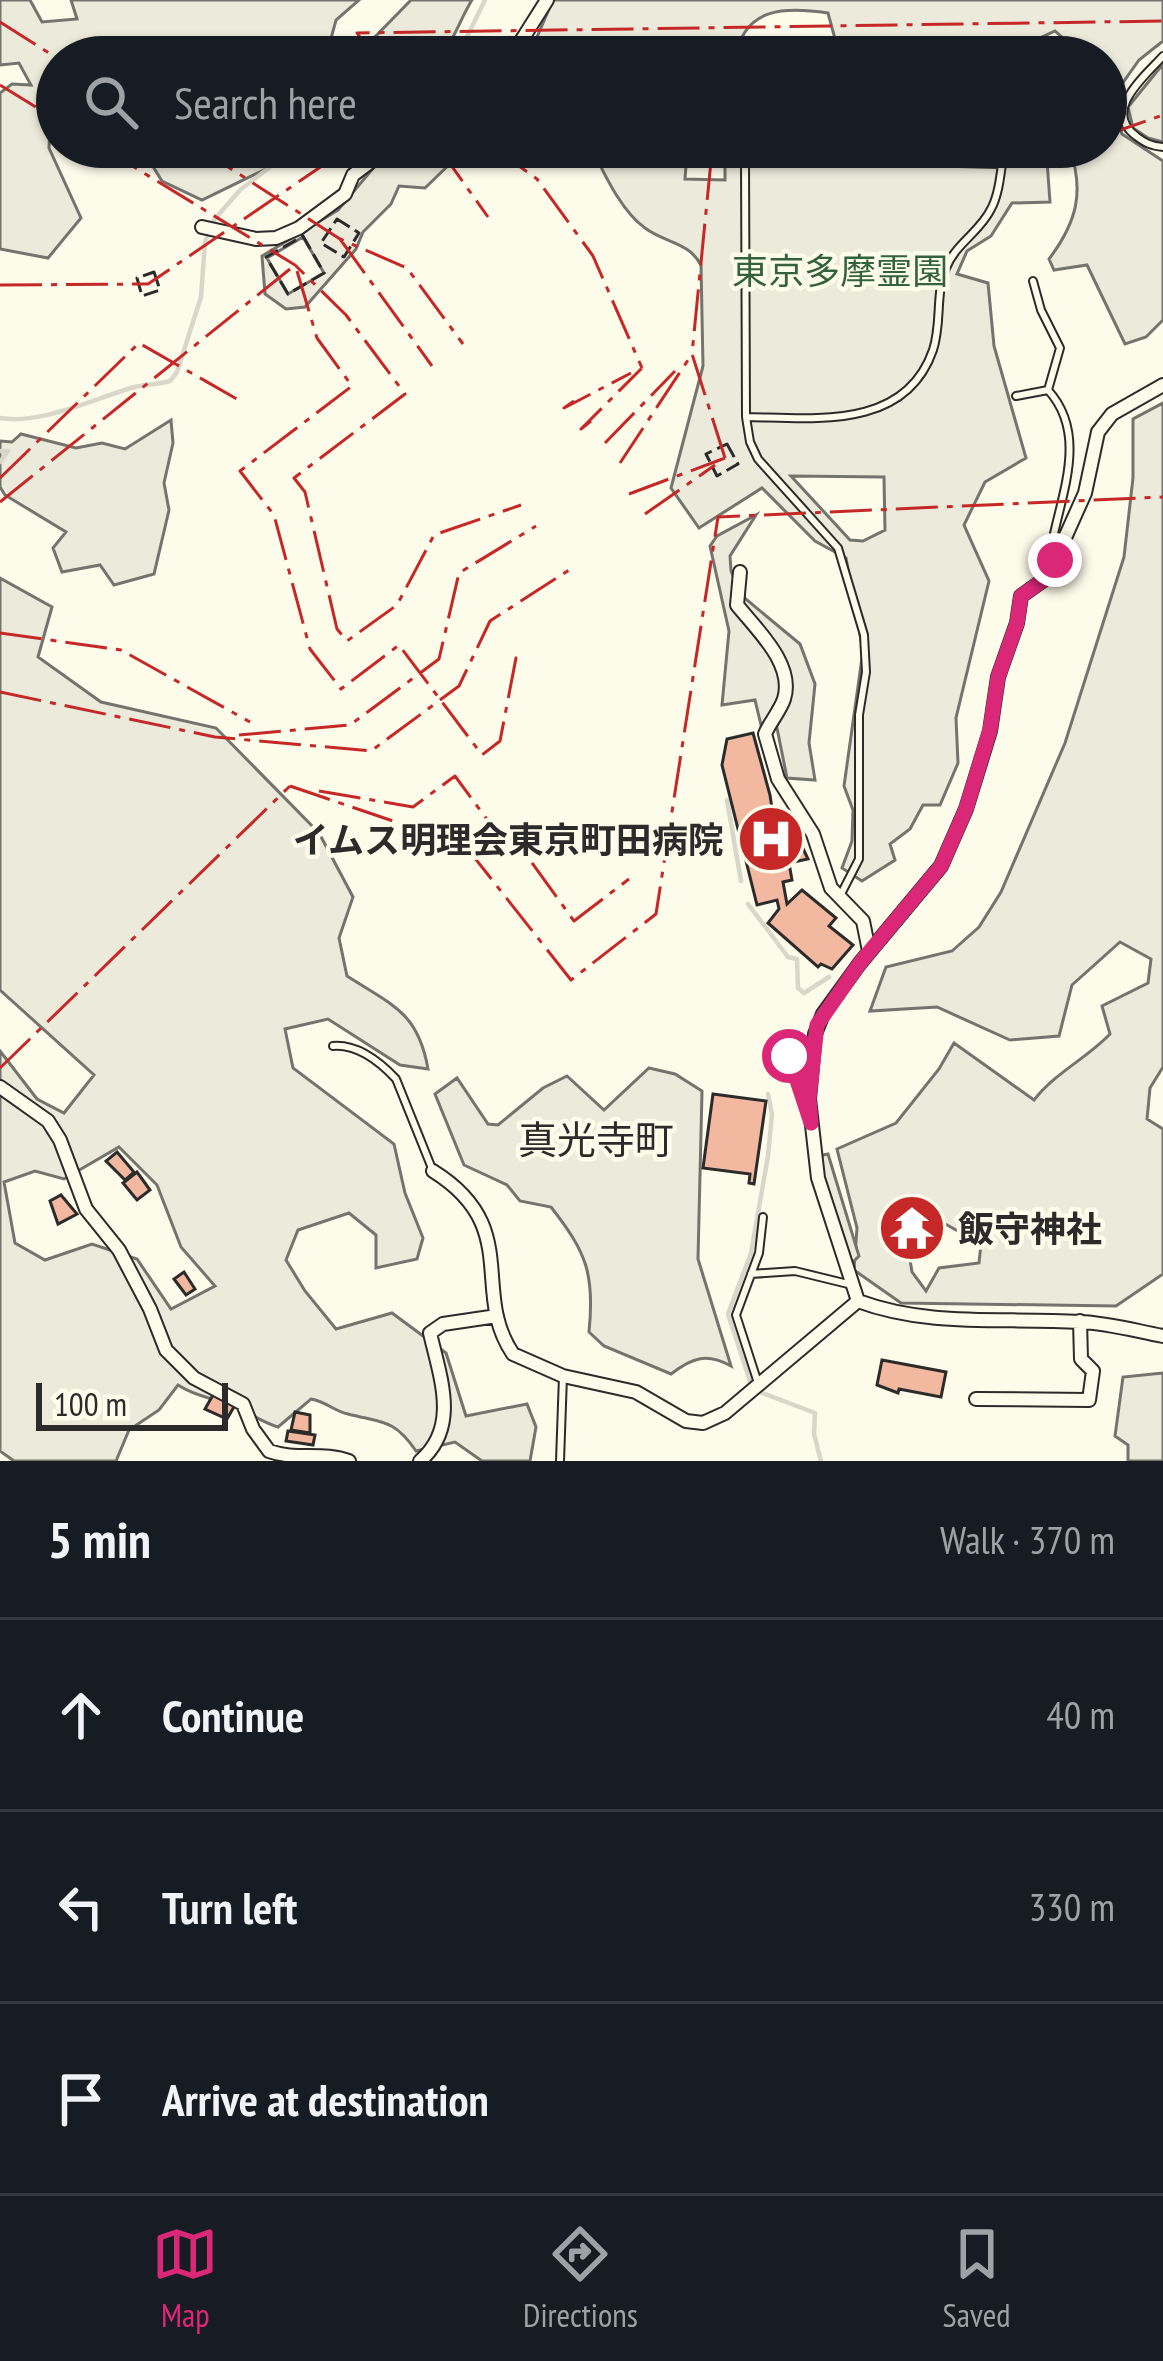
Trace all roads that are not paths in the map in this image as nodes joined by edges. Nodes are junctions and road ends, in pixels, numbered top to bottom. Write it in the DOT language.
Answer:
graph roads {
  1 [pos="547,0"];
  2 [pos="524,36"];
  3 [pos="1163,56"];
  4 [pos="1127,97"];
  5 [pos="1127,127"];
  6 [pos="1163,147"];
  7 [pos="362,168"];
  8 [pos="745,168"];
  9 [pos="1001,168"];
  10 [pos="202,227"];
  11 [pos="1033,281"];
  12 [pos="1163,385"];
  13 [pos="1048,390"];
  14 [pos="1016,396"];
  15 [pos="746,417"];
  16 [pos="1055,560"];
  17 [pos="740,572"];
  18 [pos="840,896"];
  19 [pos="869,951"];
  20 [pos="333,1046"];
  21 [pos="783,1047"];
  22 [pos="0,1087"];
  23 [pos="811,1123"];
  24 [pos="433,1171"];
  25 [pos="763,1216"];
  26 [pos="751,1274"];
  27 [pos="852,1285"];
  28 [pos="858,1301"];
  29 [pos="497,1316"];
  30 [pos="1080,1322"];
  31 [pos="1163,1336"];
  32 [pos="563,1376"];
  33 [pos="758,1383"];
  34 [pos="976,1399"];
  35 [pos="349,1461"];
  36 [pos="421,1461"];
  37 [pos="560,1461"];
  1 -- 2 [label="street"];
  3 -- 4 [label="lane"];
  5 -- 6 [label="lane"];
  7 -- 10 [label="street"];
  8 -- 15 [label="lane"];
  9 -- 15 [label="lane"];
  11 -- 13 [label="lane"];
  12 -- 16 [label="street"];
  13 -- 14 [label="lane"];
  13 -- 16 [label="lane"];
  15 -- 18 [label="lane"];
  16 -- 19 [label="street"];
  17 -- 18 [label="street"];
  18 -- 19 [label="street"];
  19 -- 23 [label="street"];
  20 -- 24 [label="lane"];
  21 -- 23 [label="lane"];
  22 -- 35 [label="street"];
  23 -- 27 [label="street"];
  24 -- 29 [label="street"];
  25 -- 26 [label="lane"];
  26 -- 27 [label="lane"];
  26 -- 33 [label="lane"];
  27 -- 28 [label="street"];
  28 -- 30 [label="street"];
  28 -- 33 [label="street"];
  29 -- 32 [label="street"];
  29 -- 36 [label="street"];
  30 -- 31 [label="street"];
  30 -- 34 [label="street"];
  32 -- 33 [label="street"];
  32 -- 37 [label="lane"];
}
